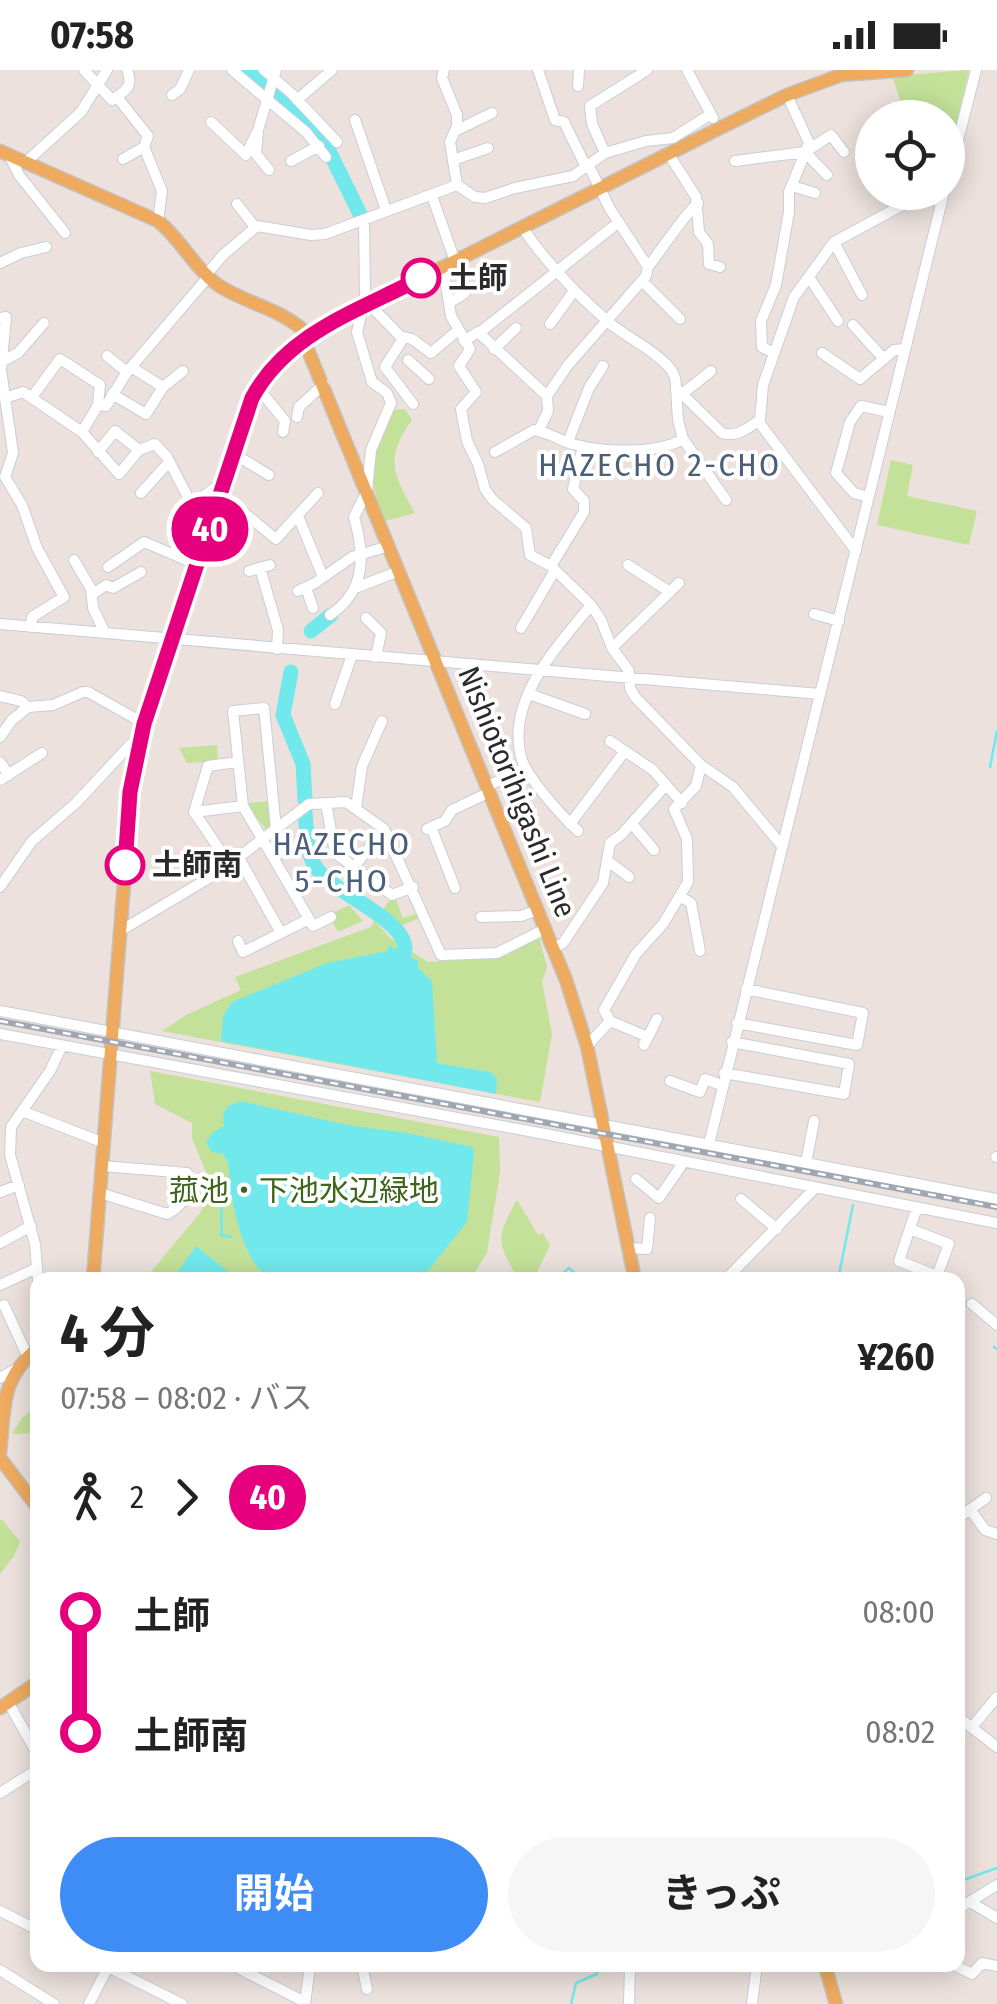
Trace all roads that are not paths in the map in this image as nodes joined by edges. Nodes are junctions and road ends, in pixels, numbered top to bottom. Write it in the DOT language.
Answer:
graph roads {
  1 [pos="84,70"];
  2 [pos="106,70"];
  3 [pos="127,70"];
  4 [pos="189,70"];
  5 [pos="232,70"];
  6 [pos="264,70"];
  7 [pos="332,70"];
  8 [pos="444,70"];
  9 [pos="538,70"];
  10 [pos="580,70"];
  11 [pos="687,70"];
  12 [pos="908,70"];
  13 [pos="976,70"];
  14 [pos="639,72"];
  15 [pos="96,86"];
  16 [pos="272,86"];
  17 [pos="578,86"];
  18 [pos="172,96"];
  19 [pos="787,96"];
  20 [pos="117,97"];
  21 [pos="297,100"];
  22 [pos="492,113"];
  23 [pos="965,113"];
  24 [pos="711,114"];
  25 [pos="354,120"];
  26 [pos="210,122"];
  27 [pos="720,128"];
  28 [pos="258,130"];
  29 [pos="456,131"];
  30 [pos="337,142"];
  31 [pos="318,146"];
  32 [pos="144,147"];
  33 [pos="488,148"];
  34 [pos="606,152"];
  35 [pos="805,152"];
  36 [pos="844,152"];
  37 [pos="668,153"];
  38 [pos="7,155"];
  39 [pos="326,157"];
  40 [pos="123,159"];
  41 [pos="453,160"];
  42 [pos="291,161"];
  43 [pos="734,161"];
  44 [pos="26,162"];
  45 [pos="588,166"];
  46 [pos="268,170"];
  47 [pos="0,172"];
  48 [pos="827,175"];
  49 [pos="457,186"];
  50 [pos="792,186"];
  51 [pos="600,188"];
  52 [pos="815,193"];
  53 [pos="432,196"];
  54 [pos="698,203"];
  55 [pos="236,204"];
  56 [pos="386,210"];
  57 [pos="893,210"];
  58 [pos="939,210"];
  59 [pos="364,220"];
  60 [pos="158,221"];
  61 [pos="619,222"];
  62 [pos="254,227"];
  63 [pos="522,227"];
  64 [pos="65,233"];
  65 [pos="834,242"];
  66 [pos="46,247"];
  67 [pos="0,263"];
  68 [pos="449,264"];
  69 [pos="648,267"];
  70 [pos="720,267"];
  71 [pos="556,272"];
  72 [pos="207,276"];
  73 [pos="810,278"];
  74 [pos="642,281"];
  75 [pos="574,291"];
  76 [pos="466,292"];
  77 [pos="862,295"];
  78 [pos="449,303"];
  79 [pos="365,306"];
  80 [pos="0,318"];
  81 [pos="680,319"];
  82 [pos="838,320"];
  83 [pos="608,322"];
  84 [pos="44,323"];
  85 [pos="550,324"];
  86 [pos="853,325"];
  87 [pos="516,328"];
  88 [pos="479,333"];
  89 [pos="305,336"];
  90 [pos="461,336"];
  91 [pos="404,337"];
  92 [pos="494,349"];
  93 [pos="904,349"];
  94 [pos="428,351"];
  95 [pos="822,352"];
  96 [pos="774,353"];
  97 [pos="107,356"];
  98 [pos="884,359"];
  99 [pos="1,362"];
  100 [pos="602,366"];
  101 [pos="129,369"];
  102 [pos="183,370"];
  103 [pos="711,371"];
  104 [pos="428,380"];
  105 [pos="324,384"];
  106 [pos="163,387"];
  107 [pos="258,388"];
  108 [pos="679,391"];
  109 [pos="112,394"];
  110 [pos="547,396"];
  111 [pos="5,398"];
  112 [pos="32,398"];
  113 [pos="98,404"];
  114 [pos="413,404"];
  115 [pos="889,412"];
  116 [pos="297,417"];
  117 [pos="758,421"];
  118 [pos="539,430"];
  119 [pos="82,432"];
  120 [pos="283,432"];
  121 [pos="683,439"];
  122 [pos="568,442"];
  123 [pos="583,446"];
  124 [pos="139,450"];
  125 [pos="98,452"];
  126 [pos="494,452"];
  127 [pos="234,454"];
  128 [pos="169,462"];
  129 [pos="269,476"];
  130 [pos="222,490"];
  131 [pos="367,491"];
  132 [pos="142,493"];
  133 [pos="318,493"];
  134 [pos="868,497"];
  135 [pos="726,500"];
  136 [pos="298,516"];
  137 [pos="389,546"];
  138 [pos="856,551"];
  139 [pos="362,554"];
  140 [pos="74,560"];
  141 [pos="628,565"];
  142 [pos="198,566"];
  143 [pos="108,567"];
  144 [pos="260,568"];
  145 [pos="553,568"];
  146 [pos="398,571"];
  147 [pos="140,572"];
  148 [pos="323,577"];
  149 [pos="680,583"];
  150 [pos="358,587"];
  151 [pos="670,592"];
  152 [pos="93,594"];
  153 [pos="590,605"];
  154 [pos="313,608"];
  155 [pos="814,614"];
  156 [pos="330,615"];
  157 [pos="366,618"];
  158 [pos="838,621"];
  159 [pos="0,624"];
  160 [pos="31,627"];
  161 [pos="522,628"];
  162 [pos="105,634"];
  163 [pos="173,640"];
  164 [pos="612,648"];
  165 [pos="278,649"];
  166 [pos="352,656"];
  167 [pos="376,658"];
  168 [pos="437,663"];
  169 [pos="539,671"];
  170 [pos="628,678"];
  171 [pos="529,694"];
  172 [pos="820,694"];
  173 [pos="0,696"];
  174 [pos="335,704"];
  175 [pos="28,707"];
  176 [pos="584,714"];
  177 [pos="382,721"];
  178 [pos="144,724"];
  179 [pos="0,736"];
  180 [pos="141,739"];
  181 [pos="610,741"];
  182 [pos="625,751"];
  183 [pos="42,752"];
  184 [pos="0,762"];
  185 [pos="238,762"];
  186 [pos="701,766"];
  187 [pos="525,768"];
  188 [pos="4,778"];
  189 [pos="666,786"];
  190 [pos="489,789"];
  191 [pos="326,803"];
  192 [pos="682,803"];
  193 [pos="243,806"];
  194 [pos="356,808"];
  195 [pos="194,812"];
  196 [pos="632,824"];
  197 [pos="384,828"];
  198 [pos="276,829"];
  199 [pos="264,839"];
  200 [pos="782,846"];
  201 [pos="654,850"];
  202 [pos="608,861"];
  203 [pos="234,862"];
  204 [pos="354,868"];
  205 [pos="629,877"];
  206 [pos="413,887"];
  207 [pos="0,888"];
  208 [pos="456,888"];
  209 [pos="682,898"];
  210 [pos="538,910"];
  211 [pos="481,917"];
  212 [pos="331,918"];
  213 [pos="308,920"];
  214 [pos="545,929"];
  215 [pos="120,931"];
  216 [pos="281,933"];
  217 [pos="238,941"];
  218 [pos="553,948"];
  219 [pos="700,951"];
  220 [pos="746,990"];
  221 [pos="0,1011"];
  222 [pos="657,1019"];
  223 [pos="610,1021"];
  224 [pos="737,1023"];
  225 [pos="111,1032"];
  226 [pos="0,1034"];
  227 [pos="732,1042"];
  228 [pos="62,1046"];
  229 [pos="587,1046"];
  230 [pos="109,1055"];
  231 [pos="723,1079"];
  232 [pos="670,1081"];
  233 [pos="22,1110"];
  234 [pos="814,1120"];
  235 [pos="602,1122"];
  236 [pos="104,1143"];
  237 [pos="709,1144"];
  238 [pos="609,1149"];
  239 [pos="806,1162"];
  240 [pos="682,1163"];
  241 [pos="102,1166"];
  242 [pos="636,1179"];
  243 [pos="18,1185"];
  244 [pos="815,1188"];
  245 [pos="0,1192"];
  246 [pos="100,1193"];
  247 [pos="741,1199"];
  248 [pos="997,1199"];
  249 [pos="918,1207"];
  250 [pos="650,1218"];
  251 [pos="997,1223"];
  252 [pos="31,1226"];
  253 [pos="776,1229"];
  254 [pos="910,1229"];
  255 [pos="0,1243"];
  256 [pos="628,1248"];
  257 [pos="735,1270"];
  258 [pos="38,1272"];
  259 [pos="94,1272"];
  260 [pos="633,1272"];
  261 [pos="926,1272"];
  262 [pos="938,1272"];
  263 [pos="30,1277"];
  264 [pos="0,1286"];
  265 [pos="4,1304"];
  266 [pos="972,1304"];
  267 [pos="997,1325"];
  268 [pos="30,1349"];
  269 [pos="30,1354"];
  270 [pos="14,1370"];
  271 [pos="0,1378"];
  272 [pos="1,1407"];
  273 [pos="0,1455"];
  274 [pos="30,1497"];
  275 [pos="986,1498"];
  276 [pos="970,1509"];
  277 [pos="965,1513"];
  278 [pos="997,1534"];
  279 [pos="30,1687"];
  280 [pos="997,1697"];
  281 [pos="4,1705"];
  282 [pos="965,1722"];
  283 [pos="972,1727"];
  284 [pos="30,1743"];
  285 [pos="997,1746"];
  286 [pos="30,1773"];
  287 [pos="0,1792"];
  288 [pos="997,1885"];
  289 [pos="970,1902"];
  290 [pos="965,1905"];
  291 [pos="0,1911"];
  292 [pos="997,1918"];
  293 [pos="30,1926"];
  294 [pos="997,1966"];
  295 [pos="0,1970"];
  296 [pos="965,1970"];
  297 [pos="104,1972"];
  298 [pos="119,1972"];
  299 [pos="245,1972"];
  300 [pos="309,1972"];
  301 [pos="364,1972"];
  302 [pos="630,1972"];
  303 [pos="756,1972"];
  304 [pos="827,1972"];
  305 [pos="368,1989"];
  306 [pos="305,2003"];
  307 [pos="54,2004"];
  308 [pos="89,2004"];
  309 [pos="182,2004"];
  310 [pos="629,2004"];
  311 [pos="752,2004"];
  312 [pos="836,2004"];
  1 -- 15 [label="street"];
  2 -- 15 [label="street"];
  3 -- 20 [label="street"];
  4 -- 18 [label="street"];
  5 -- 16 [label="street"];
  6 -- 16 [label="street"];
  7 -- 21 [label="street"];
  8 -- 29 [label="street"];
  9 -- 45 [label="street"];
  10 -- 17 [label="street"];
  11 -- 24 [label="street"];
  12 -- 19 [label="main road"];
  13 -- 23 [label="street"];
  14 -- 34 [label="street"];
  15 -- 20 [label="street"];
  15 -- 44 [label="street"];
  16 -- 21 [label="street"];
  16 -- 28 [label="street"];
  16 -- 31 [label="street"];
  19 -- 27 [label="main road"];
  19 -- 35 [label="street"];
  20 -- 32 [label="street"];
  21 -- 30 [label="street"];
  22 -- 29 [label="street"];
  24 -- 27 [label="street"];
  24 -- 34 [label="street"];
  25 -- 56 [label="street"];
  26 -- 28 [label="street"];
  27 -- 37 [label="main road"];
  28 -- 46 [label="street"];
  29 -- 41 [label="street"];
  31 -- 39 [label="street"];
  31 -- 42 [label="street"];
  32 -- 40 [label="street"];
  32 -- 60 [label="street"];
  33 -- 41 [label="street"];
  34 -- 45 [label="street"];
  35 -- 36 [label="street"];
  35 -- 43 [label="street"];
  35 -- 48 [label="street"];
  35 -- 50 [label="street"];
  37 -- 51 [label="main road"];
  37 -- 54 [label="street"];
  38 -- 44 [label="main road"];
  38 -- 47 [label="street"];
  38 -- 64 [label="street"];
  41 -- 49 [label="street"];
  44 -- 60 [label="main road"];
  45 -- 49 [label="street"];
  45 -- 51 [label="street"];
  49 -- 53 [label="street"];
  50 -- 52 [label="street"];
  50 -- 96 [label="street"];
  51 -- 61 [label="street"];
  51 -- 63 [label="main road"];
  53 -- 56 [label="street"];
  53 -- 68 [label="street"];
  54 -- 69 [label="street"];
  54 -- 70 [label="street"];
  55 -- 62 [label="street"];
  56 -- 59 [label="street"];
  57 -- 65 [label="street"];
  58 -- 93 [label="street"];
  59 -- 62 [label="street"];
  59 -- 79 [label="street"];
  60 -- 72 [label="main road"];
  61 -- 69 [label="street"];
  61 -- 71 [label="street"];
  62 -- 72 [label="street"];
  63 -- 68 [label="main road"];
  63 -- 71 [label="street"];
  65 -- 73 [label="street"];
  65 -- 77 [label="street"];
  66 -- 67 [label="street"];
  68 -- 78 [label="street"];
  68 -- 79 [label="main road"];
  69 -- 74 [label="street"];
  71 -- 75 [label="street"];
  71 -- 88 [label="street"];
  72 -- 89 [label="main road"];
  72 -- 101 [label="street"];
  73 -- 82 [label="street"];
  73 -- 96 [label="street"];
  74 -- 81 [label="street"];
  74 -- 83 [label="street"];
  75 -- 83 [label="street"];
  75 -- 85 [label="street"];
  76 -- 78 [label="street"];
  78 -- 90 [label="street"];
  79 -- 89 [label="main road"];
  79 -- 91 [label="street"];
  79 -- 131 [label="street"];
  80 -- 99 [label="street"];
  83 -- 108 [label="street"];
  83 -- 110 [label="street"];
  84 -- 99 [label="street"];
  86 -- 98 [label="street"];
  87 -- 92 [label="street"];
  88 -- 90 [label="street"];
  88 -- 92 [label="street"];
  89 -- 105 [label="main road, Nishiotorihigashi Line"];
  89 -- 107 [label="main road"];
  90 -- 94 [label="street"];
  90 -- 145 [label="street"];
  91 -- 94 [label="street"];
  91 -- 114 [label="street"];
  92 -- 110 [label="street"];
  93 -- 98 [label="street"];
  93 -- 115 [label="street"];
  94 -- 104 [label="street"];
  95 -- 98 [label="street"];
  96 -- 117 [label="street"];
  97 -- 101 [label="street"];
  99 -- 111 [label="street"];
  100 -- 122 [label="street"];
  101 -- 106 [label="street"];
  101 -- 109 [label="street"];
  102 -- 106 [label="street"];
  103 -- 108 [label="street"];
  105 -- 116 [label="street"];
  105 -- 131 [label="main road, Nishiotorihigashi Line"];
  106 -- 109 [label="street"];
  107 -- 120 [label="street"];
  107 -- 127 [label="main road"];
  108 -- 117 [label="street"];
  108 -- 121 [label="street"];
  109 -- 113 [label="street"];
  110 -- 118 [label="street"];
  111 -- 112 [label="street"];
  111 -- 160 [label="street"];
  112 -- 113 [label="street"];
  112 -- 119 [label="street"];
  113 -- 119 [label="street"];
  115 -- 134 [label="street"];
  115 -- 134 [label="street"];
  117 -- 138 [label="street"];
  118 -- 122 [label="street"];
  118 -- 126 [label="street"];
  119 -- 125 [label="street"];
  121 -- 123 [label="street"];
  121 -- 135 [label="street"];
  122 -- 123 [label="street"];
  123 -- 145 [label="street"];
  124 -- 125 [label="street"];
  124 -- 125 [label="street"];
  124 -- 128 [label="street"];
  127 -- 129 [label="street"];
  127 -- 130 [label="main road"];
  128 -- 130 [label="street"];
  128 -- 132 [label="street"];
  130 -- 136 [label="street"];
  130 -- 142 [label="main road"];
  131 -- 137 [label="main road, Nishiotorihigashi Line"];
  131 -- 139 [label="street"];
  133 -- 136 [label="street"];
  134 -- 138 [label="street"];
  136 -- 148 [label="street"];
  137 -- 139 [label="street"];
  137 -- 146 [label="main road, Nishiotorihigashi Line"];
  138 -- 158 [label="street"];
  139 -- 148 [label="street"];
  139 -- 150 [label="street"];
  140 -- 152 [label="street"];
  141 -- 151 [label="street"];
  142 -- 143 [label="street"];
  142 -- 163 [label="main road"];
  144 -- 165 [label="street"];
  145 -- 153 [label="street"];
  145 -- 161 [label="street"];
  146 -- 150 [label="street"];
  146 -- 168 [label="main road, Nishiotorihigashi Line"];
  147 -- 152 [label="street"];
  148 -- 154 [label="street"];
  149 -- 151 [label="street"];
  150 -- 156 [label="street"];
  151 -- 164 [label="street"];
  152 -- 162 [label="street"];
  153 -- 164 [label="street"];
  153 -- 169 [label="street"];
  155 -- 158 [label="street"];
  157 -- 167 [label="street"];
  158 -- 172 [label="street"];
  159 -- 160 [label="street"];
  160 -- 162 [label="street"];
  162 -- 163 [label="street"];
  163 -- 165 [label="street"];
  163 -- 178 [label="main road"];
  164 -- 170 [label="street"];
  165 -- 166 [label="street"];
  166 -- 167 [label="street"];
  166 -- 174 [label="street"];
  167 -- 168 [label="street"];
  168 -- 169 [label="street"];
  168 -- 190 [label="main road, Nishiotorihigashi Line"];
  169 -- 170 [label="street"];
  169 -- 171 [label="street"];
  170 -- 172 [label="street"];
  170 -- 186 [label="street"];
  171 -- 176 [label="street"];
  171 -- 187 [label="street"];
  172 -- 200 [label="street"];
  173 -- 175 [label="street"];
  175 -- 178 [label="street"];
  175 -- 179 [label="street"];
  177 -- 194 [label="street"];
  178 -- 180 [label="main road"];
  180 -- 207 [label="street"];
  180 -- 215 [label="main road"];
  181 -- 182 [label="street"];
  182 -- 187 [label="street"];
  182 -- 189 [label="street"];
  183 -- 188 [label="street"];
  184 -- 188 [label="street"];
  185 -- 193 [label="street"];
  185 -- 195 [label="street"];
  185 -- 198 [label="street"];
  186 -- 192 [label="street"];
  186 -- 200 [label="street"];
  187 -- 190 [label="street"];
  189 -- 192 [label="street"];
  189 -- 196 [label="street"];
  190 -- 208 [label="street"];
  190 -- 210 [label="main road, Nishiotorihigashi Line"];
  191 -- 194 [label="street"];
  191 -- 198 [label="street"];
  191 -- 204 [label="street"];
  192 -- 209 [label="street"];
  193 -- 195 [label="street"];
  193 -- 199 [label="street"];
  194 -- 197 [label="street"];
  195 -- 203 [label="street"];
  196 -- 201 [label="street"];
  196 -- 202 [label="street"];
  197 -- 204 [label="street"];
  197 -- 206 [label="street"];
  198 -- 199 [label="street"];
  199 -- 203 [label="street"];
  199 -- 213 [label="street"];
  200 -- 220 [label="street"];
  202 -- 205 [label="street"];
  202 -- 218 [label="street"];
  203 -- 215 [label="street"];
  203 -- 216 [label="street"];
  204 -- 206 [label="street"];
  206 -- 214 [label="street"];
  209 -- 219 [label="street"];
  209 -- 223 [label="street"];
  210 -- 211 [label="street"];
  210 -- 214 [label="main road, Nishiotorihigashi Line"];
  212 -- 213 [label="street"];
  213 -- 216 [label="street"];
  214 -- 218 [label="main road, Nishiotorihigashi Line"];
  215 -- 225 [label="main road"];
  216 -- 217 [label="street"];
  218 -- 229 [label="main road, Nishiotorihigashi Line"];
  220 -- 224 [label="street"];
  220 -- 224 [label="street"];
  221 -- 225 [label="street"];
  222 -- 223 [label="street"];
  223 -- 229 [label="street"];
  224 -- 227 [label="street"];
  225 -- 230 [label="main road"];
  225 -- 235 [label="street"];
  226 -- 228 [label="street"];
  227 -- 231 [label="street"];
  227 -- 231 [label="street"];
  228 -- 230 [label="street"];
  228 -- 233 [label="street"];
  229 -- 235 [label="main road, Nishiotorihigashi Line"];
  230 -- 236 [label="main road"];
  230 -- 238 [label="street"];
  231 -- 232 [label="street"];
  231 -- 237 [label="street"];
  233 -- 236 [label="street"];
  233 -- 243 [label="street"];
  234 -- 239 [label="street"];
  235 -- 237 [label="street"];
  235 -- 238 [label="main road, Nishiotorihigashi Line"];
  236 -- 241 [label="main road"];
  237 -- 239 [label="street"];
  238 -- 240 [label="street"];
  238 -- 256 [label="main road, Nishiotorihigashi Line"];
  239 -- 248 [label="street"];
  240 -- 242 [label="street"];
  240 -- 244 [label="street"];
  241 -- 246 [label="main road"];
  241 -- 246 [label="street"];
  243 -- 245 [label="street"];
  243 -- 252 [label="street"];
  244 -- 249 [label="street"];
  244 -- 253 [label="street"];
  246 -- 259 [label="main road"];
  247 -- 253 [label="street"];
  249 -- 251 [label="street"];
  249 -- 254 [label="street"];
  250 -- 256 [label="street"];
  252 -- 255 [label="street"];
  252 -- 258 [label="street"];
  253 -- 257 [label="street"];
  254 -- 261 [label="street"];
  254 -- 262 [label="street"];
  256 -- 260 [label="main road, Nishiotorihigashi Line"];
  263 -- 264 [label="street"];
  265 -- 268 [label="street"];
  266 -- 267 [label="street"];
  269 -- 270 [label="main road"];
  270 -- 271 [label="street"];
  270 -- 272 [label="main road"];
  272 -- 273 [label="main road"];
  273 -- 274 [label="main road"];
  275 -- 276 [label="street"];
  276 -- 277 [label="street"];
  276 -- 278 [label="street"];
  279 -- 281 [label="main road"];
  280 -- 283 [label="street"];
  281 -- 284 [label="street"];
  282 -- 283 [label="street"];
  283 -- 285 [label="street"];
  286 -- 287 [label="street"];
  288 -- 289 [label="street"];
  289 -- 290 [label="street"];
  289 -- 292 [label="street"];
  291 -- 293 [label="street"];
  294 -- 296 [label="street"];
  295 -- 307 [label="street"];
  297 -- 308 [label="street"];
  298 -- 309 [label="street"];
  299 -- 306 [label="street"];
  300 -- 306 [label="street"];
  301 -- 305 [label="street"];
  302 -- 310 [label="street"];
  303 -- 311 [label="street"];
  304 -- 312 [label="main road"];
}
